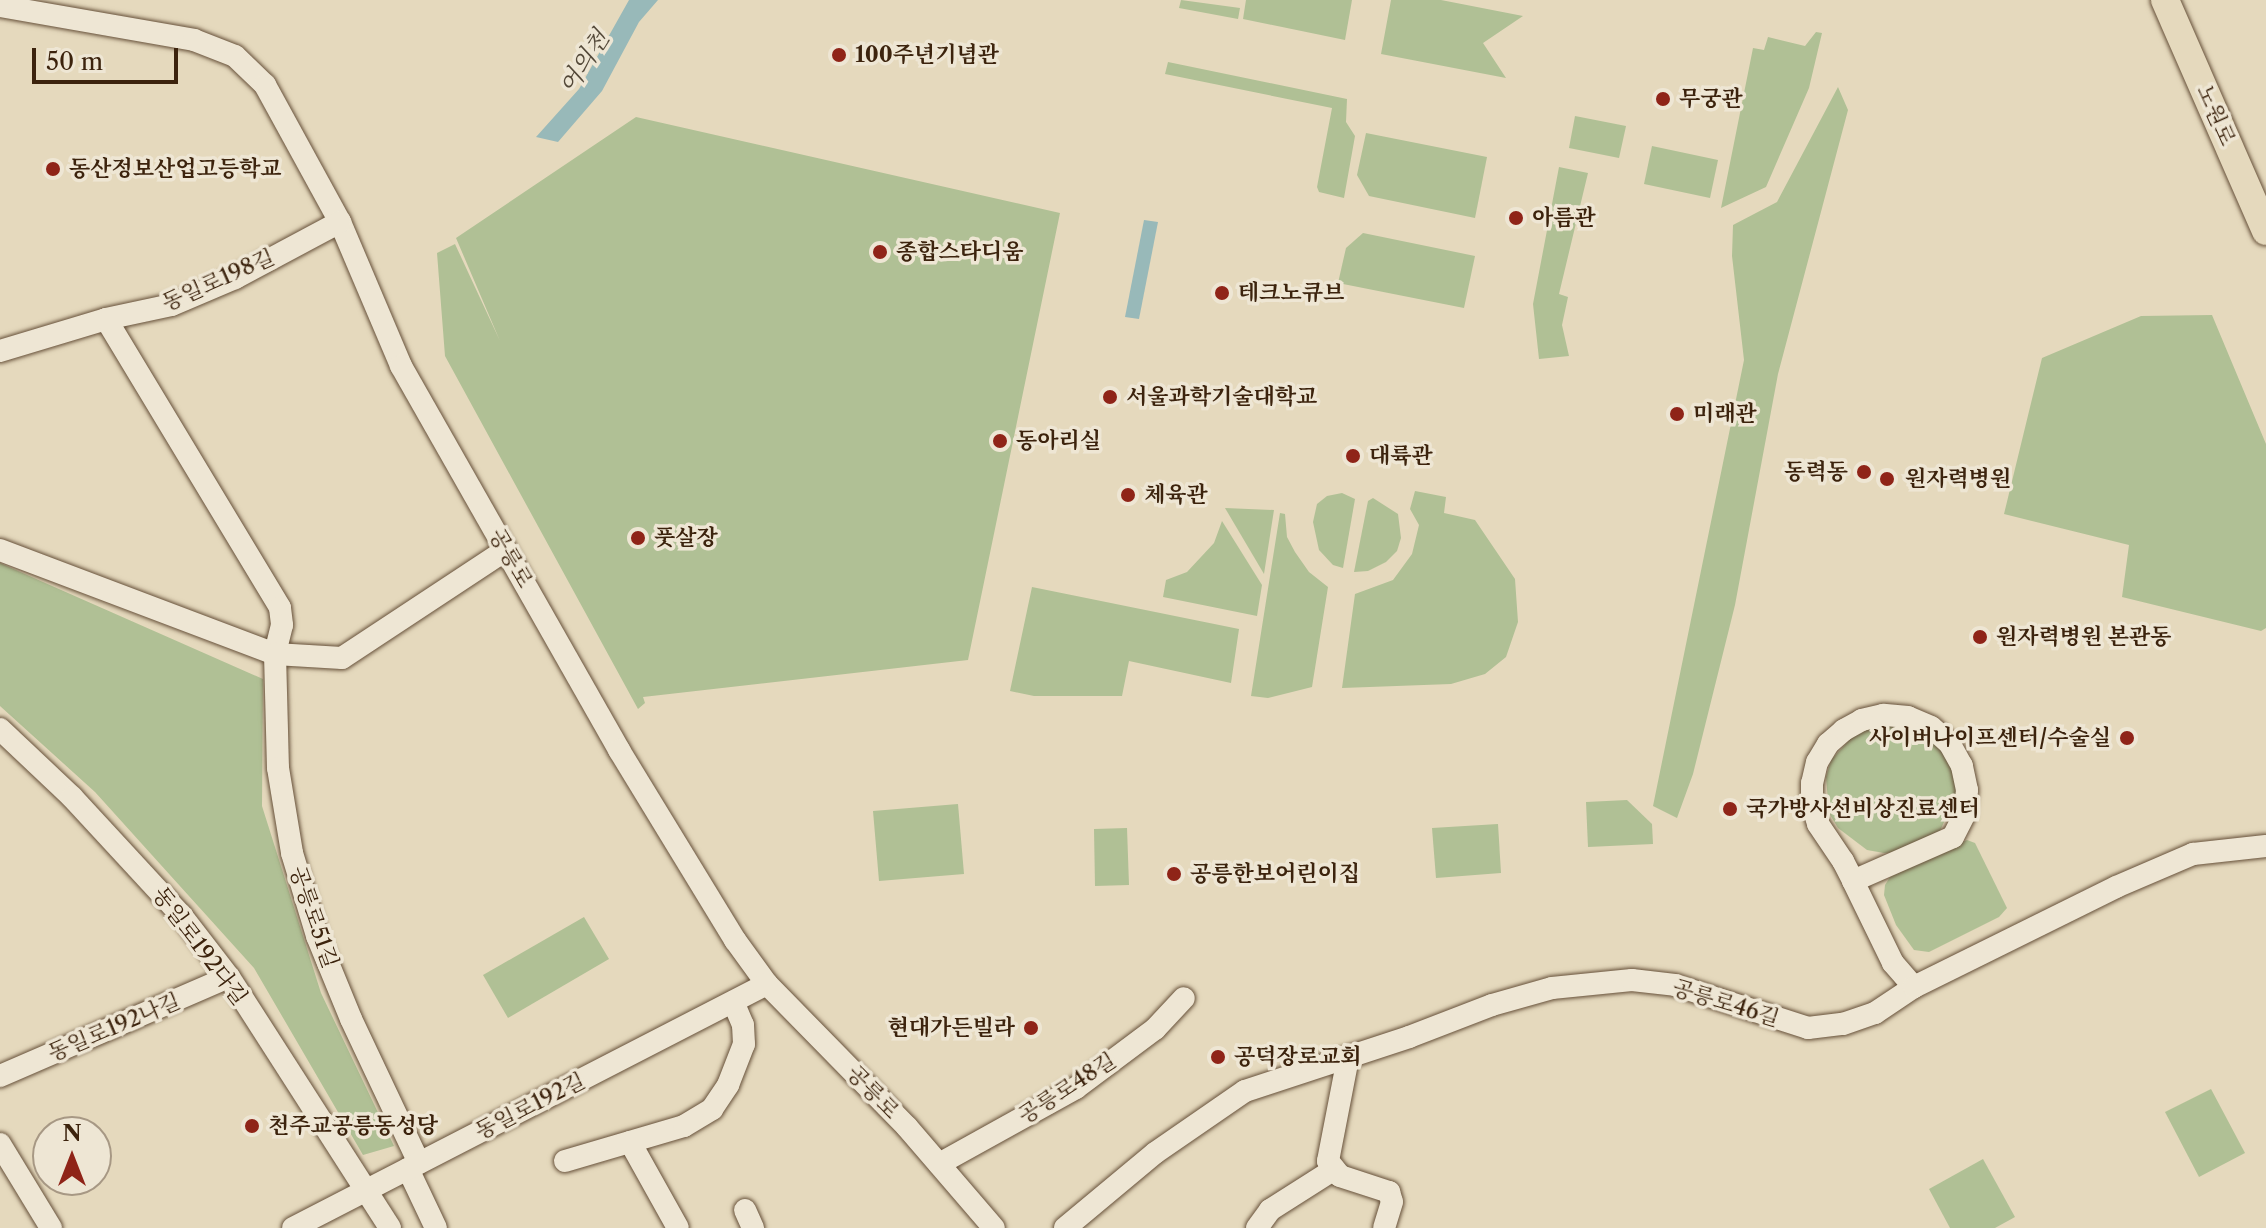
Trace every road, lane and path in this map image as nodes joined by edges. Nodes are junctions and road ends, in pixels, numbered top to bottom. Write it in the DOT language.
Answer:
graph roads {
  1 [pos="2165,0"];
  2 [pos="0,6"];
  3 [pos="340,222"];
  4 [pos="2266,231"];
  5 [pos="106,319"];
  6 [pos="0,351"];
  7 [pos="0,550"];
  8 [pos="506,550"];
  9 [pos="275,654"];
  10 [pos="0,729"];
  11 [pos="2266,846"];
  12 [pos="1853,881"];
  13 [pos="229,977"];
  14 [pos="767,984"];
  15 [pos="1914,987"];
  16 [pos="1184,998"];
  17 [pos="733,1002"];
  18 [pos="1348,1058"];
  19 [pos="0,1076"];
  20 [pos="630,1142"];
  21 [pos="0,1144"];
  22 [pos="565,1161"];
  23 [pos="939,1164"];
  24 [pos="414,1166"];
  25 [pos="1333,1170"];
  26 [pos="367,1190"];
  27 [pos="1074,1222"];
  28 [pos="984,1224"];
  29 [pos="51,1228"];
  30 [pos="293,1228"];
  31 [pos="390,1228"];
  32 [pos="436,1228"];
  33 [pos="678,1228"];
  34 [pos="1257,1228"];
  35 [pos="1384,1228"];
  1 -- 4 [label="main road, 노원로"];
  2 -- 3 [label="street, 공릉로"];
  3 -- 5 [label="street, 동일로198길"];
  3 -- 8 [label="street, 공릉로"];
  5 -- 6 [label="street, 동일로198길"];
  5 -- 9 [label="street, 공릉로51길"];
  7 -- 9 [label="street"];
  8 -- 9 [label="street"];
  8 -- 14 [label="street, 공릉로"];
  9 -- 24 [label="street, 공릉로51길"];
  10 -- 13 [label="street, 동일로192다길"];
  11 -- 15 [label="street, 공릉로46길"];
  12 -- 12 [label="street"];
  12 -- 15 [label="street"];
  13 -- 19 [label="street, 동일로192나길"];
  13 -- 26 [label="street, 동일로192다길"];
  14 -- 17 [label="street, 동일로192길"];
  14 -- 23 [label="street, 공릉로"];
  15 -- 18 [label="street, 공릉로46길"];
  16 -- 23 [label="street, 공릉로48길"];
  17 -- 20 [label="street"];
  17 -- 24 [label="street, 동일로192길"];
  18 -- 25 [label="street"];
  18 -- 27 [label="street, 공릉로46길"];
  20 -- 22 [label="street"];
  20 -- 33 [label="street"];
  21 -- 29 [label="street"];
  23 -- 28 [label="street, 공릉로"];
  24 -- 26 [label="street, 동일로192길"];
  24 -- 32 [label="street, 공릉로51길"];
  25 -- 34 [label="street"];
  25 -- 35 [label="street"];
  26 -- 30 [label="street, 동일로192길"];
  26 -- 31 [label="street, 동일로192다길"];
}
